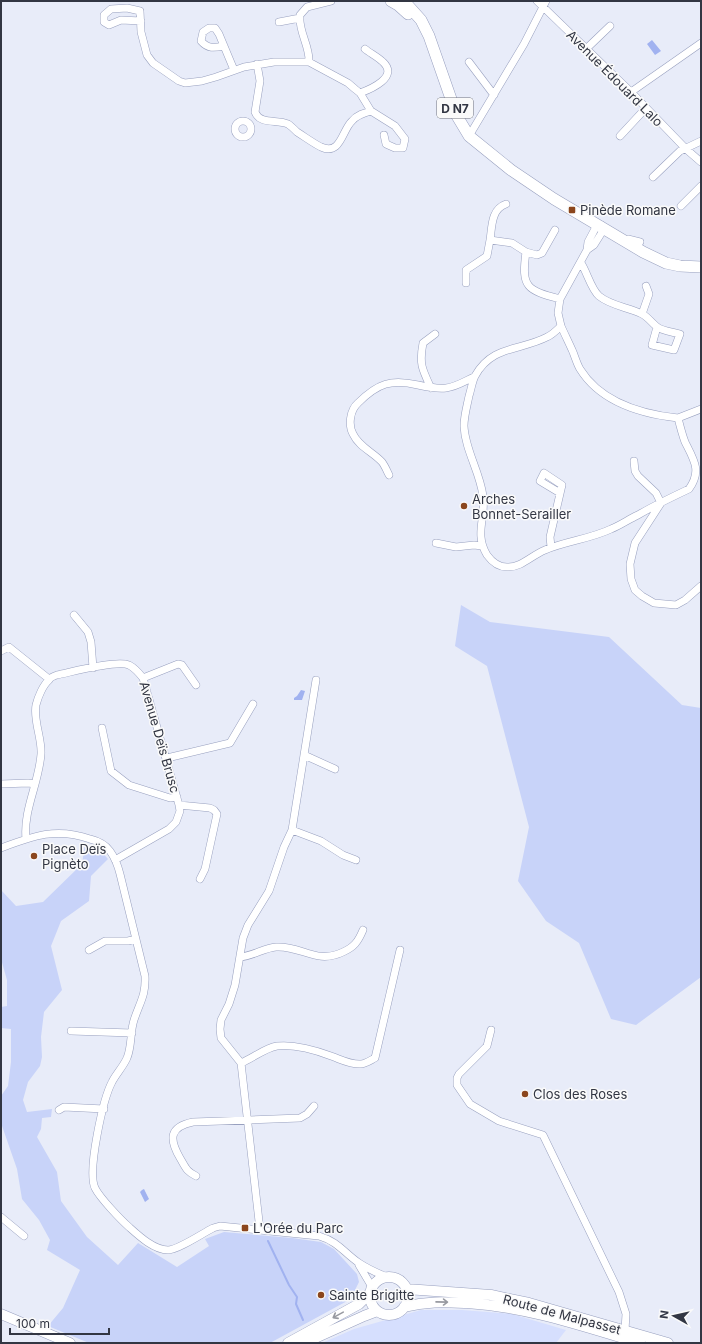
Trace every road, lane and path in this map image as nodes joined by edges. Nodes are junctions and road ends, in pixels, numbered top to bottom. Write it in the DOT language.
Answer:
graph roads {
  1 [pos="331,1"];
  2 [pos="391,1"];
  3 [pos="404,1"];
  4 [pos="536,1"];
  5 [pos="544,4"];
  6 [pos="300,18"];
  7 [pos="141,20"];
  8 [pos="279,22"];
  9 [pos="610,26"];
  10 [pos="701,43"];
  11 [pos="224,46"];
  12 [pos="364,49"];
  13 [pos="586,49"];
  14 [pos="435,55"];
  15 [pos="309,62"];
  16 [pos="469,62"];
  17 [pos="257,64"];
  18 [pos="234,70"];
  19 [pos="631,92"];
  20 [pos="360,93"];
  21 [pos="494,95"];
  22 [pos="646,108"];
  23 [pos="371,111"];
  24 [pos="256,116"];
  25 [pos="248,123"];
  26 [pos="384,135"];
  27 [pos="469,136"];
  28 [pos="620,136"];
  29 [pos="701,141"];
  30 [pos="686,149"];
  31 [pos="490,153"];
  32 [pos="701,162"];
  33 [pos="653,177"];
  34 [pos="701,186"];
  35 [pos="506,204"];
  36 [pos="681,206"];
  37 [pos="592,214"];
  38 [pos="601,226"];
  39 [pos="555,230"];
  40 [pos="490,240"];
  41 [pos="640,242"];
  42 [pos="526,252"];
  43 [pos="701,262"];
  44 [pos="581,263"];
  45 [pos="701,267"];
  46 [pos="466,283"];
  47 [pos="646,286"];
  48 [pos="560,299"];
  49 [pos="642,314"];
  50 [pos="562,326"];
  51 [pos="657,327"];
  52 [pos="435,334"];
  53 [pos="474,377"];
  54 [pos="431,388"];
  55 [pos="701,409"];
  56 [pos="678,418"];
  57 [pos="634,461"];
  58 [pos="389,475"];
  59 [pos="560,494"];
  60 [pos="661,503"];
  61 [pos="436,543"];
  62 [pos="482,546"];
  63 [pos="551,547"];
  64 [pos="701,586"];
  65 [pos="74,615"];
  66 [pos="1,651"];
  67 [pos="93,668"];
  68 [pos="143,678"];
  69 [pos="49,679"];
  70 [pos="316,680"];
  71 [pos="196,685"];
  72 [pos="253,704"];
  73 [pos="102,728"];
  74 [pos="304,755"];
  75 [pos="167,758"];
  76 [pos="335,768"];
  77 [pos="1,784"];
  78 [pos="35,784"];
  79 [pos="177,797"];
  80 [pos="179,805"];
  81 [pos="292,830"];
  82 [pos="26,839"];
  83 [pos="1,848"];
  84 [pos="115,860"];
  85 [pos="356,860"];
  86 [pos="200,879"];
  87 [pos="363,930"];
  88 [pos="136,939"];
  89 [pos="89,950"];
  90 [pos="400,950"];
  91 [pos="240,957"];
  92 [pos="491,1030"];
  93 [pos="71,1031"];
  94 [pos="132,1033"];
  95 [pos="241,1063"];
  96 [pos="314,1106"];
  97 [pos="104,1109"];
  98 [pos="59,1110"];
  99 [pos="248,1119"];
  100 [pos="196,1176"];
  101 [pos="1,1217"];
  102 [pos="260,1230"];
  103 [pos="24,1236"];
  104 [pos="357,1262"];
  105 [pos="387,1277"];
  106 [pos="406,1289"];
  107 [pos="371,1290"];
  108 [pos="404,1307"];
  109 [pos="377,1311"];
  110 [pos="1,1314"];
  111 [pos="625,1330"];
  112 [pos="70,1343"];
  113 [pos="288,1343"];
  114 [pos="304,1343"];
  115 [pos="640,1343"];
  116 [pos="668,1343"];
  1 -- 6 [label="street"];
  2 -- 14 [label="main road, D N7"];
  3 -- 14 [label="main road, D N7"];
  4 -- 5 [label="street, Avenue Édouard Lalo"];
  5 -- 13 [label="street, Avenue Édouard Lalo"];
  5 -- 21 [label="street"];
  6 -- 8 [label="street"];
  6 -- 15 [label="street"];
  7 -- 7 [label="street"];
  7 -- 18 [label="street"];
  9 -- 13 [label="street"];
  10 -- 19 [label="street"];
  11 -- 18 [label="street"];
  12 -- 20 [label="street"];
  13 -- 19 [label="street, Avenue Édouard Lalo"];
  14 -- 27 [label="main road, D N7"];
  15 -- 17 [label="street"];
  15 -- 20 [label="street"];
  16 -- 21 [label="street"];
  17 -- 18 [label="street"];
  17 -- 24 [label="street"];
  19 -- 22 [label="street, Avenue Édouard Lalo"];
  20 -- 23 [label="street"];
  21 -- 27 [label="street"];
  22 -- 28 [label="street"];
  22 -- 30 [label="street, Avenue Édouard Lalo"];
  23 -- 24 [label="street"];
  23 -- 26 [label="street"];
  24 -- 25 [label="street"];
  27 -- 31 [label="main road, D N7"];
  29 -- 30 [label="street"];
  30 -- 32 [label="street, Avenue Édouard Lalo"];
  30 -- 33 [label="street"];
  31 -- 37 [label="main road, D N7"];
  31 -- 38 [label="main road, D N7"];
  34 -- 36 [label="street"];
  35 -- 40 [label="street"];
  37 -- 38 [label="main road"];
  37 -- 41 [label="main road, D N7"];
  38 -- 41 [label="street"];
  38 -- 44 [label="street"];
  38 -- 45 [label="main road, D N7"];
  39 -- 42 [label="street"];
  40 -- 42 [label="street"];
  40 -- 46 [label="street"];
  41 -- 43 [label="main road, D N7"];
  42 -- 48 [label="street"];
  44 -- 48 [label="street"];
  44 -- 49 [label="street"];
  47 -- 49 [label="street"];
  48 -- 50 [label="street"];
  49 -- 51 [label="street"];
  50 -- 53 [label="street"];
  50 -- 56 [label="street"];
  52 -- 54 [label="street"];
  53 -- 54 [label="street"];
  53 -- 62 [label="street"];
  54 -- 58 [label="street"];
  55 -- 56 [label="street"];
  56 -- 60 [label="street"];
  57 -- 60 [label="street"];
  59 -- 63 [label="street"];
  60 -- 63 [label="street"];
  60 -- 64 [label="street"];
  61 -- 62 [label="street"];
  62 -- 63 [label="street"];
  65 -- 67 [label="street"];
  66 -- 69 [label="street"];
  67 -- 68 [label="street, Avenue Deïs Brusc"];
  67 -- 69 [label="street, Avenue Deïs Brusc"];
  68 -- 71 [label="street"];
  68 -- 75 [label="street, Avenue Deïs Brusc"];
  69 -- 78 [label="street"];
  70 -- 74 [label="street"];
  72 -- 75 [label="street"];
  73 -- 79 [label="street"];
  74 -- 76 [label="street"];
  74 -- 81 [label="street"];
  75 -- 79 [label="street, Avenue Deïs Brusc"];
  77 -- 78 [label="street"];
  78 -- 82 [label="street"];
  79 -- 80 [label="street, Avenue Deïs Brusc"];
  80 -- 84 [label="street, Avenue Deïs Brusc"];
  80 -- 86 [label="street"];
  81 -- 85 [label="street"];
  81 -- 91 [label="street"];
  82 -- 83 [label="street"];
  82 -- 84 [label="street"];
  84 -- 88 [label="street"];
  87 -- 91 [label="street"];
  88 -- 89 [label="street"];
  88 -- 94 [label="street"];
  90 -- 95 [label="street"];
  91 -- 95 [label="street"];
  92 -- 111 [label="street"];
  93 -- 94 [label="street"];
  94 -- 97 [label="street"];
  95 -- 99 [label="street"];
  96 -- 99 [label="street"];
  97 -- 98 [label="street"];
  97 -- 102 [label="street"];
  99 -- 100 [label="street"];
  99 -- 102 [label="street"];
  101 -- 103 [label="street"];
  102 -- 104 [label="street"];
  104 -- 105 [label="street"];
  104 -- 107 [label="street"];
  105 -- 106 [label="main road"];
  105 -- 107 [label="main road"];
  106 -- 108 [label="main road"];
  106 -- 111 [label="main road, Route de Malpasset"];
  107 -- 109 [label="main road"];
  107 -- 113 [label="main road, one-way"];
  108 -- 109 [label="main road"];
  108 -- 115 [label="main road, Route de Malpasset, one-way"];
  109 -- 114 [label="main road"];
  110 -- 112 [label="main road"];
  111 -- 116 [label="main road, Route de Malpasset"];
}
